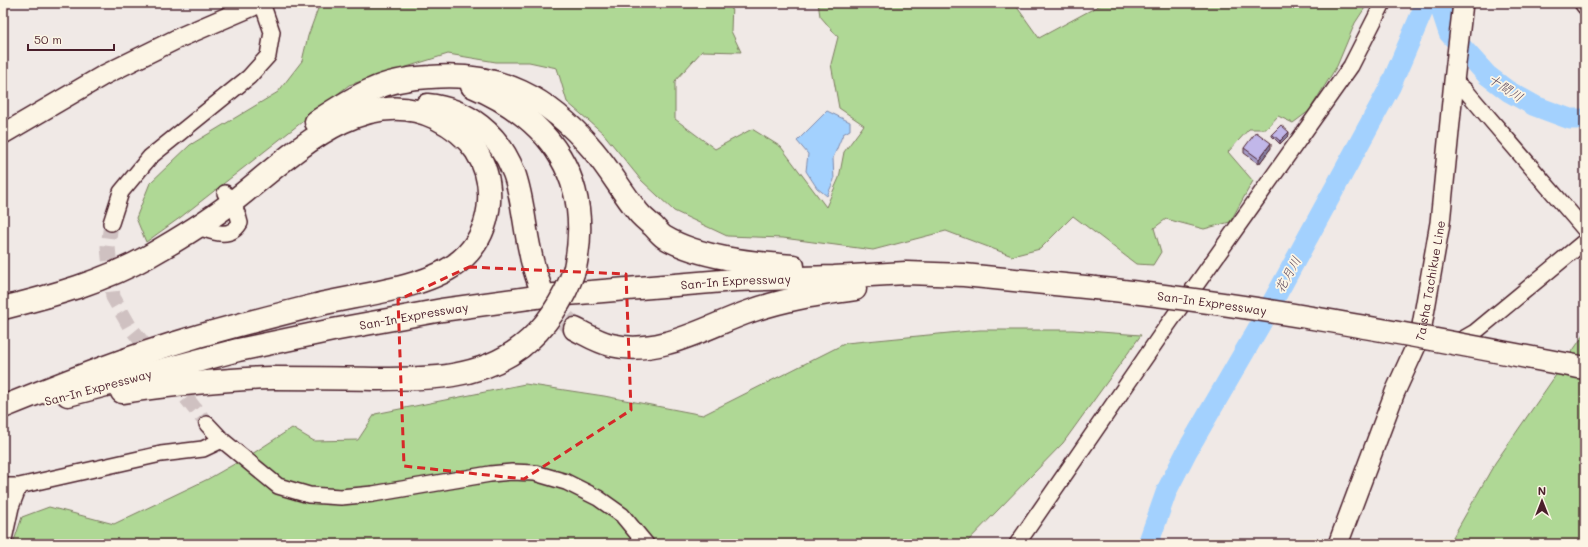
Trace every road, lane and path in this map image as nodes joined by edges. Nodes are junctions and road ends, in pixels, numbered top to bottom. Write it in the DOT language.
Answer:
graph roads {
  1 [pos="261,3"];
  2 [pos="1383,3"];
  3 [pos="1463,3"];
  4 [pos="1582,3"];
  5 [pos="1585,7"];
  6 [pos="438,76"];
  7 [pos="1454,81"];
  8 [pos="379,109"];
  9 [pos="3,134"];
  10 [pos="228,197"];
  11 [pos="111,223"];
  12 [pos="1585,230"];
  13 [pos="1585,241"];
  14 [pos="906,277"];
  15 [pos="547,290"];
  16 [pos="1095,291"];
  17 [pos="3,297"];
  18 [pos="3,308"];
  19 [pos="575,328"];
  20 [pos="1420,337"];
  21 [pos="1585,368"];
  22 [pos="1585,374"];
  23 [pos="4,411"];
  24 [pos="207,424"];
  25 [pos="222,440"];
  26 [pos="3,486"];
  27 [pos="19,486"];
  28 [pos="3,544"];
  29 [pos="646,544"];
  30 [pos="1017,544"];
  31 [pos="1338,544"];
  1 -- 9 [label="main road"];
  1 -- 11 [label="street"];
  2 -- 30 [label="street"];
  3 -- 7 [label="main road, Taisha Tachikue Line"];
  4 -- 5 [label="street"];
  6 -- 10 [label="highway"];
  6 -- 14 [label="highway"];
  6 -- 23 [label="highway, bridge"];
  7 -- 12 [label="street"];
  7 -- 20 [label="main road, Taisha Tachikue Line"];
  8 -- 10 [label="highway"];
  8 -- 15 [label="highway"];
  8 -- 23 [label="highway"];
  10 -- 17 [label="highway"];
  10 -- 18 [label="highway"];
  13 -- 20 [label="street"];
  14 -- 15 [label="highway, San-In Expressway"];
  14 -- 16 [label="highway, San-In Expressway"];
  14 -- 19 [label="highway"];
  15 -- 23 [label="highway, San-In Expressway"];
  16 -- 21 [label="highway, San-In Expressway, bridge"];
  16 -- 22 [label="highway, San-In Expressway"];
  20 -- 31 [label="main road, Taisha Tachikue Line"];
  24 -- 25 [label="street"];
  25 -- 27 [label="street"];
  25 -- 29 [label="street"];
  26 -- 27 [label="street"];
  27 -- 28 [label="street"];
}
